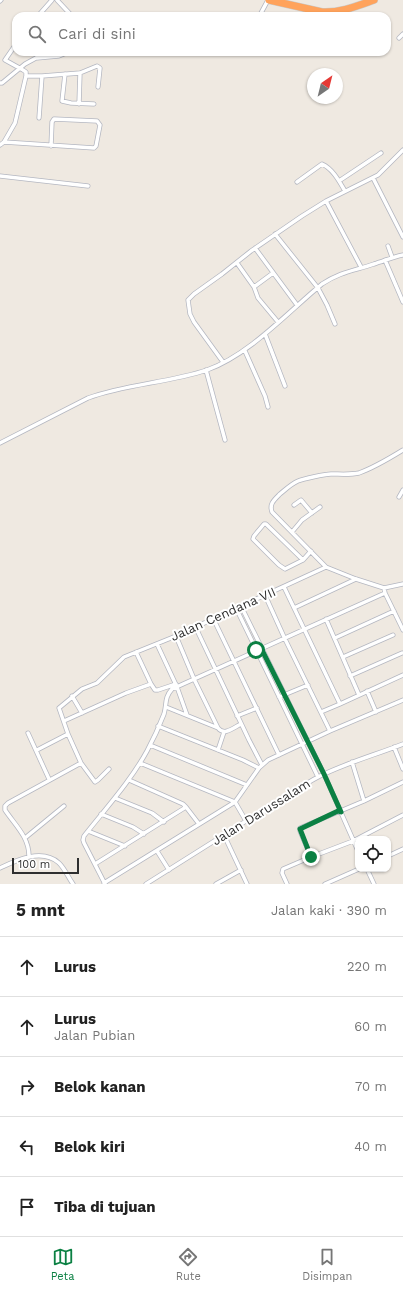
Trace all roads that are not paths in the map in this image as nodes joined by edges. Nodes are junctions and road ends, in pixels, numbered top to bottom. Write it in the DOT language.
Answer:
graph roads {
  1 [pos="52,0"];
  2 [pos="56,0"];
  3 [pos="268,0"];
  4 [pos="374,0"];
  5 [pos="42,12"];
  6 [pos="68,12"];
  7 [pos="262,12"];
  8 [pos="322,12"];
  9 [pos="334,12"];
  10 [pos="403,34"];
  11 [pos="399,38"];
  12 [pos="12,50"];
  13 [pos="38,56"];
  14 [pos="59,56"];
  15 [pos="0,58"];
  16 [pos="36,58"];
  17 [pos="5,60"];
  18 [pos="21,68"];
  19 [pos="80,73"];
  20 [pos="65,74"];
  21 [pos="26,76"];
  22 [pos="42,76"];
  23 [pos="0,83"];
  24 [pos="98,87"];
  25 [pos="79,104"];
  26 [pos="94,104"];
  27 [pos="39,118"];
  28 [pos="4,142"];
  29 [pos="0,145"];
  30 [pos="51,146"];
  31 [pos="402,152"];
  32 [pos="380,153"];
  33 [pos="0,176"];
  34 [pos="373,178"];
  35 [pos="339,181"];
  36 [pos="297,182"];
  37 [pos="88,186"];
  38 [pos="345,191"];
  39 [pos="326,201"];
  40 [pos="275,234"];
  41 [pos="403,237"];
  42 [pos="388,246"];
  43 [pos="255,248"];
  44 [pos="403,255"];
  45 [pos="392,257"];
  46 [pos="385,260"];
  47 [pos="236,263"];
  48 [pos="361,267"];
  49 [pos="273,273"];
  50 [pos="254,287"];
  51 [pos="318,288"];
  52 [pos="403,302"];
  53 [pos="297,305"];
  54 [pos="278,322"];
  55 [pos="335,324"];
  56 [pos="265,334"];
  57 [pos="244,350"];
  58 [pos="223,362"];
  59 [pos="206,370"];
  60 [pos="285,386"];
  61 [pos="268,407"];
  62 [pos="225,440"];
  63 [pos="0,444"];
  64 [pos="403,450"];
  65 [pos="403,490"];
  66 [pos="399,497"];
  67 [pos="294,505"];
  68 [pos="320,507"];
  69 [pos="312,513"];
  70 [pos="292,532"];
  71 [pos="311,551"];
  72 [pos="303,560"];
  73 [pos="326,567"];
  74 [pos="356,579"];
  75 [pos="402,586"];
  76 [pos="284,587"];
  77 [pos="384,588"];
  78 [pos="385,593"];
  79 [pos="265,595"];
  80 [pos="240,606"];
  81 [pos="236,608"];
  82 [pos="294,608"];
  83 [pos="394,611"];
  84 [pos="213,618"];
  85 [pos="326,619"];
  86 [pos="195,626"];
  87 [pos="305,628"];
  88 [pos="403,630"];
  89 [pos="393,635"];
  90 [pos="176,636"];
  91 [pos="284,638"];
  92 [pos="335,638"];
  93 [pos="157,644"];
  94 [pos="261,648"];
  95 [pos="256,650"];
  96 [pos="136,652"];
  97 [pos="402,653"];
  98 [pos="343,657"];
  99 [pos="233,661"];
  100 [pos="215,670"];
  101 [pos="403,675"];
  102 [pos="350,676"];
  103 [pos="194,679"];
  104 [pos="151,684"];
  105 [pos="176,685"];
  106 [pos="308,685"];
  107 [pos="367,691"];
  108 [pos="285,695"];
  109 [pos="72,696"];
  110 [pos="359,696"];
  111 [pos="279,697"];
  112 [pos="403,700"];
  113 [pos="340,704"];
  114 [pos="166,707"];
  115 [pos="257,708"];
  116 [pos="321,712"];
  117 [pos="376,712"];
  118 [pos="82,713"];
  119 [pos="187,716"];
  120 [pos="237,716"];
  121 [pos="64,721"];
  122 [pos="241,724"];
  123 [pos="158,726"];
  124 [pos="218,728"];
  125 [pos="330,731"];
  126 [pos="224,732"];
  127 [pos="28,733"];
  128 [pos="68,734"];
  129 [pos="308,742"];
  130 [pos="302,744"];
  131 [pos="403,744"];
  132 [pos="150,745"];
  133 [pos="394,747"];
  134 [pos="37,750"];
  135 [pos="218,750"];
  136 [pos="280,755"];
  137 [pos="352,762"];
  138 [pos="81,763"];
  139 [pos="140,763"];
  140 [pos="260,766"];
  141 [pos="109,769"];
  142 [pos="403,769"];
  143 [pos="324,774"];
  144 [pos="318,777"];
  145 [pos="49,779"];
  146 [pos="129,780"];
  147 [pos="403,782"];
  148 [pos="248,785"];
  149 [pos="115,798"];
  150 [pos="364,801"];
  151 [pos="235,802"];
  152 [pos="64,806"];
  153 [pos="186,807"];
  154 [pos="341,812"];
  155 [pos="101,814"];
  156 [pos="403,815"];
  157 [pos="246,821"];
  158 [pos="164,822"];
  159 [pos="199,824"];
  160 [pos="88,831"];
  161 [pos="144,834"];
  162 [pos="224,836"];
  163 [pos="25,838"];
  164 [pos="353,841"];
  165 [pos="355,845"];
  166 [pos="125,846"];
  167 [pos="403,850"];
  168 [pos="157,851"];
  169 [pos="391,855"];
  170 [pos="29,856"];
  171 [pos="311,857"];
  172 [pos="95,864"];
  173 [pos="0,868"];
  174 [pos="169,870"];
  175 [pos="241,870"];
  176 [pos="355,871"];
  177 [pos="368,872"];
  178 [pos="73,884"];
  179 [pos="105,884"];
  180 [pos="146,884"];
  181 [pos="216,884"];
  182 [pos="247,884"];
  183 [pos="286,884"];
  184 [pos="325,884"];
  185 [pos="374,884"];
  1 -- 5 [label="street"];
  2 -- 6 [label="street"];
  3 -- 7 [label="street"];
  3 -- 8 [label="highway"];
  4 -- 9 [label="highway"];
  10 -- 11 [label="street"];
  12 -- 17 [label="street"];
  13 -- 16 [label="street"];
  14 -- 16 [label="street"];
  15 -- 17 [label="street"];
  16 -- 18 [label="street"];
  17 -- 18 [label="street"];
  18 -- 21 [label="street"];
  18 -- 23 [label="street"];
  19 -- 20 [label="street"];
  19 -- 24 [label="street"];
  19 -- 25 [label="street"];
  20 -- 22 [label="street"];
  20 -- 25 [label="street"];
  21 -- 22 [label="street"];
  21 -- 28 [label="street"];
  22 -- 27 [label="street"];
  25 -- 26 [label="street"];
  28 -- 29 [label="street"];
  28 -- 30 [label="street"];
  30 -- 30 [label="street"];
  31 -- 34 [label="street"];
  32 -- 35 [label="street"];
  33 -- 37 [label="street"];
  34 -- 38 [label="street"];
  34 -- 41 [label="street"];
  35 -- 36 [label="street"];
  35 -- 38 [label="street"];
  38 -- 39 [label="street"];
  39 -- 40 [label="street"];
  39 -- 48 [label="street"];
  40 -- 43 [label="street"];
  40 -- 51 [label="street"];
  42 -- 45 [label="street"];
  43 -- 47 [label="street"];
  43 -- 49 [label="street"];
  44 -- 45 [label="street"];
  45 -- 46 [label="street"];
  46 -- 48 [label="street"];
  46 -- 52 [label="street"];
  47 -- 50 [label="street"];
  47 -- 58 [label="street"];
  48 -- 51 [label="street"];
  49 -- 50 [label="street"];
  49 -- 53 [label="street"];
  50 -- 54 [label="street"];
  51 -- 53 [label="street"];
  51 -- 55 [label="street"];
  53 -- 54 [label="street"];
  54 -- 56 [label="street"];
  56 -- 57 [label="street"];
  56 -- 60 [label="street"];
  57 -- 58 [label="street"];
  57 -- 61 [label="street"];
  58 -- 59 [label="street"];
  59 -- 62 [label="street"];
  59 -- 63 [label="street"];
  64 -- 70 [label="street"];
  65 -- 66 [label="street"];
  67 -- 69 [label="street"];
  68 -- 69 [label="street"];
  69 -- 70 [label="street"];
  70 -- 71 [label="street"];
  71 -- 72 [label="street"];
  71 -- 73 [label="street"];
  72 -- 72 [label="street"];
  73 -- 74 [label="street"];
  73 -- 76 [label="street, Jalan Cendana VII"];
  74 -- 77 [label="street"];
  74 -- 82 [label="street"];
  75 -- 77 [label="street"];
  76 -- 79 [label="street, Jalan Cendana VII"];
  76 -- 82 [label="street"];
  77 -- 78 [label="street"];
  78 -- 83 [label="street"];
  78 -- 85 [label="street"];
  79 -- 80 [label="street, Jalan Cendana VII"];
  79 -- 91 [label="street"];
  80 -- 81 [label="street, Jalan Cendana VII"];
  80 -- 94 [label="street"];
  81 -- 84 [label="street, Jalan Cendana VII"];
  81 -- 95 [label="street"];
  82 -- 87 [label="street"];
  83 -- 88 [label="street"];
  83 -- 92 [label="street"];
  84 -- 86 [label="street, Jalan Cendana VII"];
  84 -- 99 [label="street"];
  85 -- 87 [label="street"];
  85 -- 92 [label="street"];
  86 -- 90 [label="street, Jalan Cendana VII"];
  86 -- 100 [label="street"];
  87 -- 91 [label="street"];
  87 -- 113 [label="street"];
  89 -- 98 [label="street"];
  90 -- 93 [label="street, Jalan Cendana VII"];
  90 -- 103 [label="street"];
  91 -- 94 [label="street"];
  91 -- 106 [label="street"];
  92 -- 98 [label="street"];
  93 -- 96 [label="street, Jalan Cendana VII"];
  93 -- 105 [label="street"];
  94 -- 95 [label="street"];
  94 -- 108 [label="street"];
  95 -- 99 [label="street"];
  95 -- 111 [label="street"];
  96 -- 104 [label="street"];
  96 -- 109 [label="street, Jalan Cendana VII"];
  97 -- 102 [label="street"];
  98 -- 102 [label="street"];
  99 -- 100 [label="street"];
  99 -- 115 [label="street"];
  100 -- 103 [label="street"];
  100 -- 120 [label="street"];
  101 -- 107 [label="street"];
  102 -- 110 [label="street"];
  103 -- 105 [label="street"];
  103 -- 124 [label="street"];
  104 -- 105 [label="street"];
  104 -- 118 [label="street"];
  105 -- 114 [label="street"];
  105 -- 119 [label="street"];
  106 -- 108 [label="street"];
  106 -- 116 [label="street"];
  107 -- 110 [label="street"];
  107 -- 117 [label="street"];
  108 -- 111 [label="street"];
  108 -- 129 [label="street"];
  109 -- 118 [label="street"];
  109 -- 121 [label="street, Jalan Cendana VII"];
  110 -- 113 [label="street"];
  111 -- 130 [label="street"];
  112 -- 117 [label="street"];
  113 -- 116 [label="street"];
  114 -- 119 [label="street"];
  114 -- 123 [label="street"];
  115 -- 120 [label="street"];
  115 -- 136 [label="street"];
  116 -- 125 [label="street"];
  117 -- 125 [label="street"];
  118 -- 121 [label="street"];
  119 -- 124 [label="street"];
  120 -- 122 [label="street"];
  121 -- 128 [label="street"];
  122 -- 126 [label="street"];
  122 -- 140 [label="street"];
  123 -- 132 [label="street"];
  123 -- 135 [label="street"];
  124 -- 126 [label="street"];
  125 -- 129 [label="street"];
  126 -- 135 [label="street"];
  127 -- 134 [label="street"];
  128 -- 134 [label="street"];
  128 -- 138 [label="street"];
  129 -- 130 [label="street"];
  129 -- 143 [label="street"];
  130 -- 136 [label="street"];
  130 -- 144 [label="street"];
  131 -- 133 [label="street, Jalan Darussalam"];
  132 -- 139 [label="street"];
  132 -- 148 [label="street"];
  133 -- 137 [label="street, Jalan Darussalam"];
  133 -- 142 [label="street"];
  134 -- 145 [label="street"];
  135 -- 140 [label="street"];
  136 -- 140 [label="street"];
  137 -- 143 [label="street, Jalan Darussalam"];
  137 -- 150 [label="street"];
  138 -- 141 [label="street"];
  138 -- 145 [label="street"];
  139 -- 146 [label="street"];
  139 -- 151 [label="street"];
  140 -- 148 [label="street"];
  143 -- 144 [label="street, Jalan Darussalam"];
  143 -- 154 [label="street"];
  144 -- 157 [label="street, Jalan Darussalam"];
  145 -- 163 [label="street"];
  146 -- 149 [label="street"];
  146 -- 153 [label="street"];
  147 -- 150 [label="street"];
  148 -- 151 [label="street"];
  149 -- 155 [label="street"];
  149 -- 158 [label="street"];
  150 -- 154 [label="street"];
  151 -- 157 [label="street"];
  151 -- 159 [label="street"];
  152 -- 163 [label="street"];
  153 -- 158 [label="street"];
  153 -- 159 [label="street"];
  154 -- 164 [label="street"];
  154 -- 171 [label="street"];
  155 -- 160 [label="street"];
  155 -- 161 [label="street"];
  156 -- 164 [label="street"];
  157 -- 162 [label="street, Jalan Darussalam"];
  158 -- 161 [label="street"];
  159 -- 168 [label="street"];
  160 -- 166 [label="street"];
  160 -- 172 [label="street"];
  161 -- 166 [label="street"];
  162 -- 174 [label="street, Jalan Darussalam"];
  162 -- 175 [label="street"];
  163 -- 170 [label="street"];
  164 -- 165 [label="street"];
  164 -- 171 [label="street"];
  166 -- 172 [label="street"];
  167 -- 169 [label="street"];
  168 -- 174 [label="street"];
  168 -- 179 [label="street"];
  170 -- 173 [label="street"];
  170 -- 178 [label="street"];
  171 -- 183 [label="street"];
  172 -- 179 [label="street"];
  174 -- 180 [label="street, Jalan Darussalam"];
  175 -- 181 [label="street"];
  175 -- 182 [label="street"];
  176 -- 184 [label="street"];
  177 -- 185 [label="street"];
}
